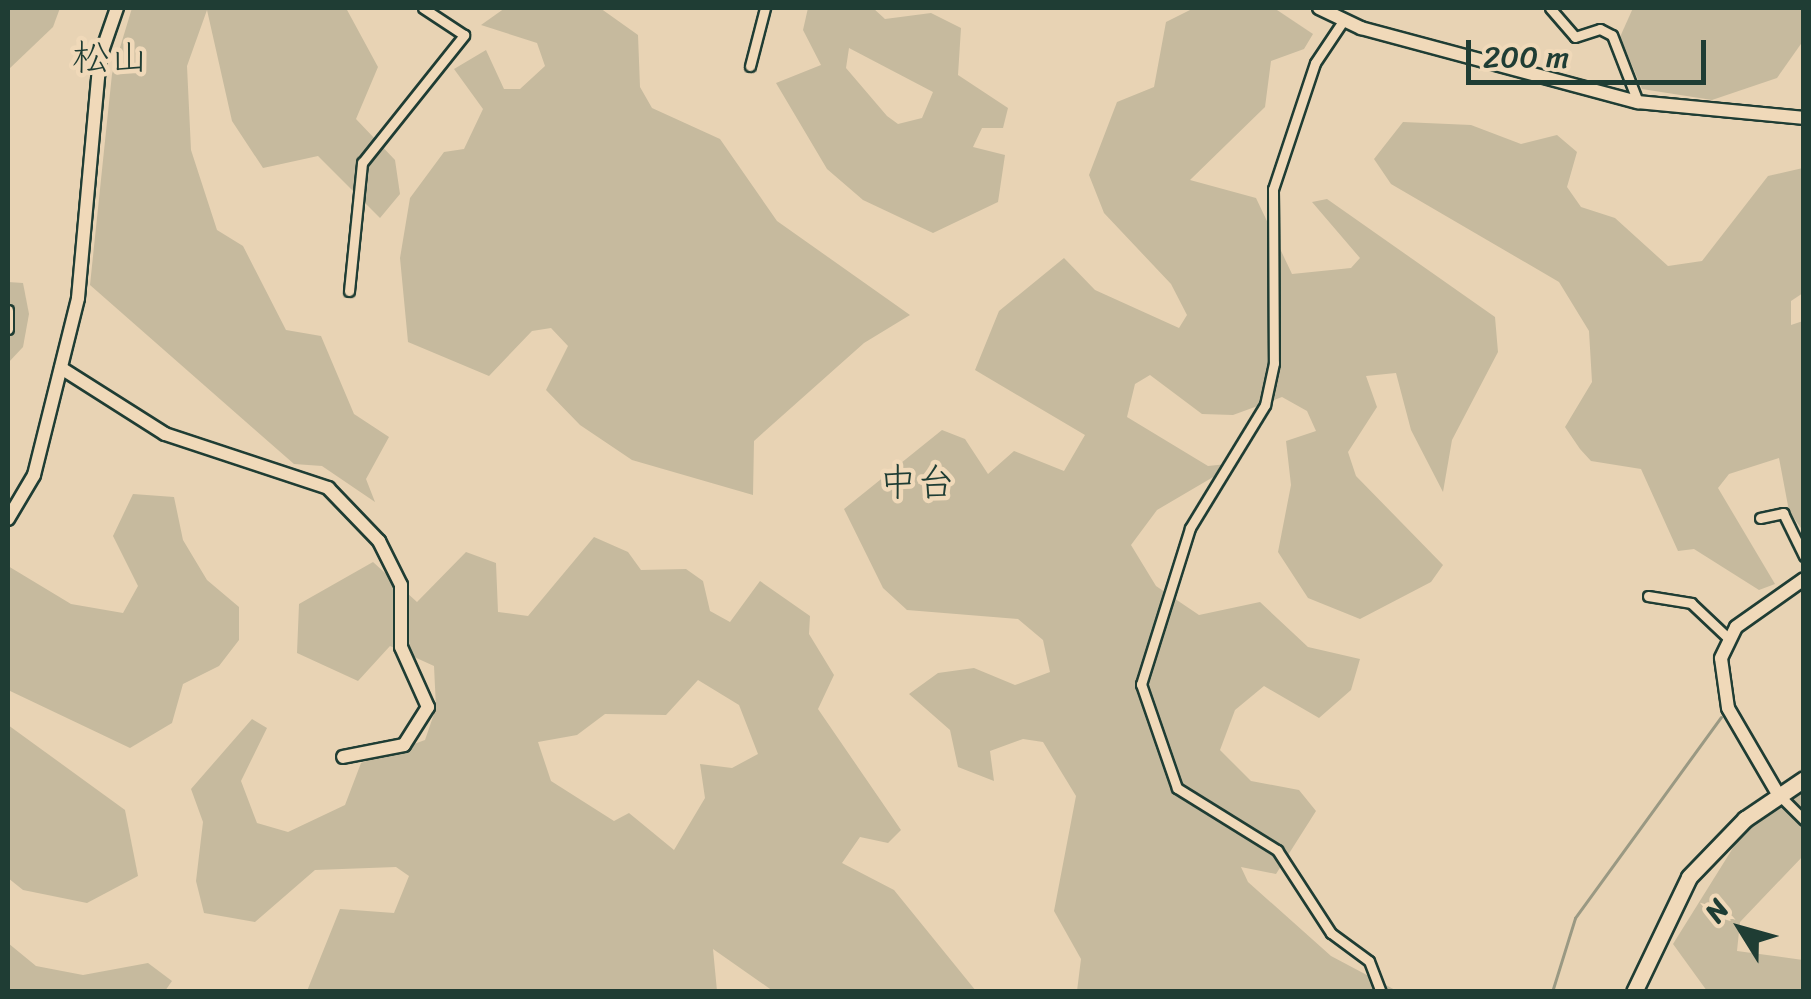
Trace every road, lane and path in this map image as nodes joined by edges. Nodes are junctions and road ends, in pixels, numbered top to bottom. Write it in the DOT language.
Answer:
graph roads {
  1 [pos="117,8"];
  2 [pos="423,8"];
  3 [pos="765,8"];
  4 [pos="1319,8"];
  5 [pos="1550,8"];
  6 [pos="1343,21"];
  7 [pos="750,66"];
  8 [pos="1638,102"];
  9 [pos="1804,118"];
  10 [pos="349,290"];
  11 [pos="8,310"];
  12 [pos="8,329"];
  13 [pos="61,368"];
  14 [pos="1760,518"];
  15 [pos="8,519"];
  16 [pos="1804,556"];
  17 [pos="1804,579"];
  18 [pos="1648,596"];
  19 [pos="1728,638"];
  20 [pos="342,757"];
  21 [pos="1804,780"];
  22 [pos="1778,794"];
  23 [pos="1804,820"];
  24 [pos="1381,992"];
  25 [pos="1634,992"];
  1 -- 13 [label="street"];
  2 -- 10 [label="street"];
  3 -- 7 [label="street"];
  4 -- 6 [label="street"];
  5 -- 8 [label="street"];
  6 -- 8 [label="street"];
  6 -- 24 [label="street"];
  8 -- 9 [label="street"];
  11 -- 12 [label="street"];
  13 -- 15 [label="street"];
  13 -- 20 [label="street"];
  14 -- 16 [label="street"];
  17 -- 19 [label="street"];
  18 -- 19 [label="street"];
  19 -- 22 [label="street"];
  21 -- 22 [label="highway"];
  22 -- 23 [label="street"];
  22 -- 25 [label="highway"];
}
